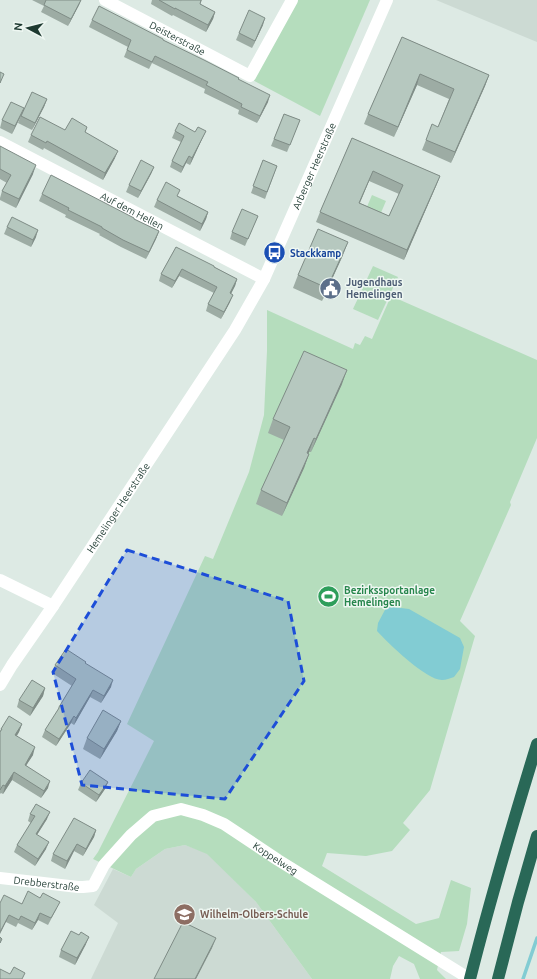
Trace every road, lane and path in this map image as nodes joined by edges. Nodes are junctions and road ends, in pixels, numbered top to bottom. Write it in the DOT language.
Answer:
graph roads {
  1 [pos="105,0"];
  2 [pos="292,0"];
  3 [pos="388,0"];
  4 [pos="0,142"];
  5 [pos="264,279"];
  6 [pos="235,330"];
  7 [pos="0,580"];
  8 [pos="53,606"];
  9 [pos="0,686"];
  10 [pos="537,744"];
  11 [pos="537,836"];
  12 [pos="0,878"];
  13 [pos="93,886"];
  14 [pos="470,979"];
  15 [pos="498,979"];
  1 -- 2 [label="street, Deisterstraße"];
  3 -- 5 [label="street, Arberger Heerstraße"];
  4 -- 5 [label="street, Auf dem Hellen"];
  5 -- 6 [label="street, Arberger Heerstraße"];
  6 -- 8 [label="street, Hemelinger Heerstraße"];
  7 -- 8 [label="street"];
  8 -- 9 [label="street, Hemelinger Heerstraße"];
  10 -- 14 [label="highway"];
  11 -- 15 [label="highway"];
  12 -- 13 [label="street, Drebberstraße"];
  13 -- 14 [label="street, Koppelweg"];
}
